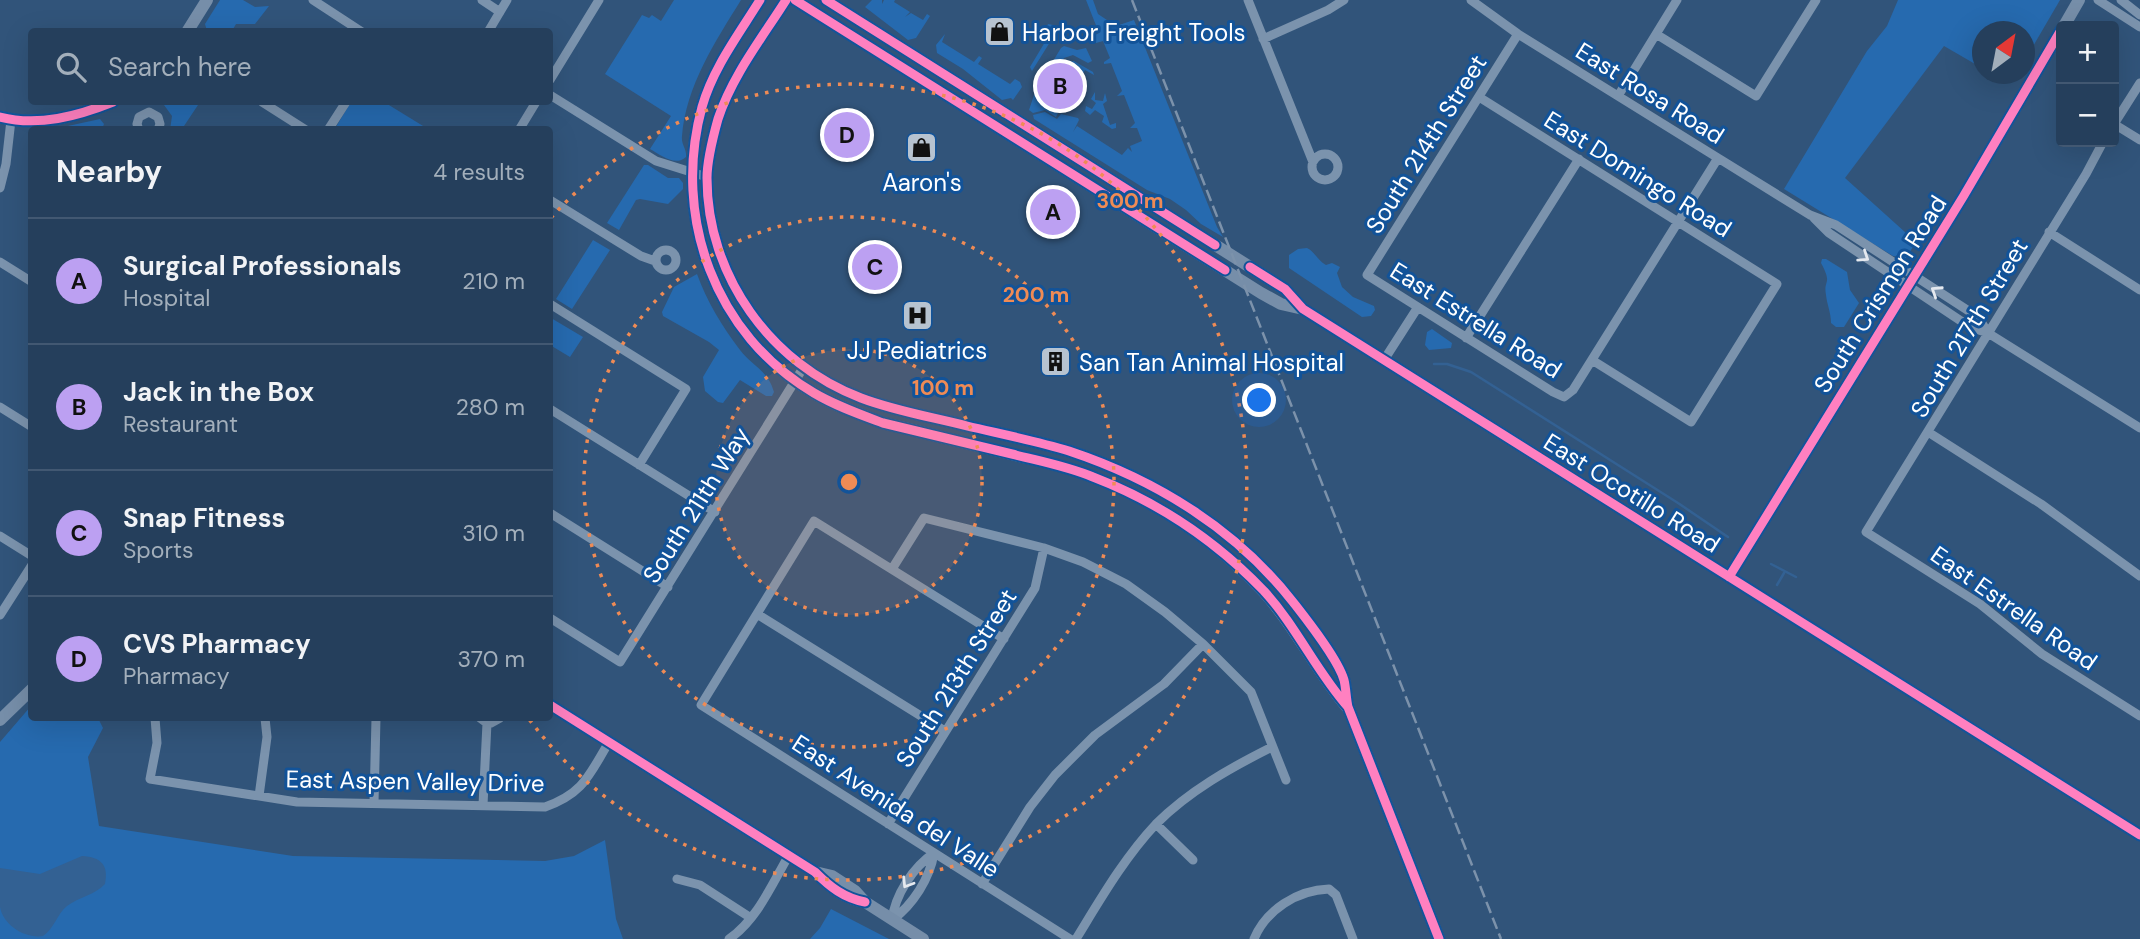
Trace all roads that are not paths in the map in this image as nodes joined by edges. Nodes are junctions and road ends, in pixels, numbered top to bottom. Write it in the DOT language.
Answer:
graph roads {
  1 [pos="207,0"];
  2 [pos="313,0"];
  3 [pos="482,0"];
  4 [pos="507,0"];
  5 [pos="599,0"];
  6 [pos="760,0"];
  7 [pos="786,0"];
  8 [pos="795,0"];
  9 [pos="826,0"];
  10 [pos="1248,0"];
  11 [pos="1344,0"];
  12 [pos="1471,0"];
  13 [pos="1677,0"];
  14 [pos="1816,0"];
  15 [pos="2078,0"];
  16 [pos="2098,0"];
  17 [pos="2121,0"];
  18 [pos="500,12"];
  19 [pos="2140,15"];
  20 [pos="2066,21"];
  21 [pos="2140,27"];
  22 [pos="190,28"];
  23 [pos="356,28"];
  24 [pos="490,28"];
  25 [pos="1656,33"];
  26 [pos="1518,34"];
  27 [pos="1263,38"];
  28 [pos="2056,38"];
  29 [pos="942,74"];
  30 [pos="553,75"];
  31 [pos="926,81"];
  32 [pos="2140,82"];
  33 [pos="553,96"];
  34 [pos="1618,96"];
  35 [pos="1479,97"];
  36 [pos="104,105"];
  37 [pos="267,105"];
  38 [pos="343,105"];
  39 [pos="534,105"];
  40 [pos="2119,116"];
  41 [pos="6,119"];
  42 [pos="139,126"];
  43 [pos="160,126"];
  44 [pos="300,126"];
  45 [pos="330,126"];
  46 [pos="521,126"];
  47 [pos="2119,127"];
  48 [pos="2140,140"];
  49 [pos="2100,147"];
  50 [pos="1718,158"];
  51 [pos="1578,159"];
  52 [pos="1312,162"];
  53 [pos="691,173"];
  54 [pos="706,177"];
  55 [pos="0,188"];
  56 [pos="553,202"];
  57 [pos="1677,222"];
  58 [pos="2049,232"];
  59 [pos="655,261"];
  60 [pos="0,262"];
  61 [pos="1367,275"];
  62 [pos="28,280"];
  63 [pos="1911,281"];
  64 [pos="2140,290"];
  65 [pos="553,306"];
  66 [pos="1418,307"];
  67 [pos="1303,309"];
  68 [pos="1988,333"];
  69 [pos="1466,338"];
  70 [pos="1384,360"];
  71 [pos="1592,360"];
  72 [pos="803,368"];
  73 [pos="795,381"];
  74 [pos="0,407"];
  75 [pos="553,411"];
  76 [pos="1691,422"];
  77 [pos="28,424"];
  78 [pos="2140,428"];
  79 [pos="1928,432"];
  80 [pos="639,465"];
  81 [pos="715,512"];
  82 [pos="553,515"];
  83 [pos="1866,532"];
  84 [pos="0,536"];
  85 [pos="1044,548"];
  86 [pos="28,554"];
  87 [pos="892,569"];
  88 [pos="28,571"];
  89 [pos="2140,576"];
  90 [pos="1729,577"];
  91 [pos="668,587"];
  92 [pos="757,614"];
  93 [pos="0,615"];
  94 [pos="553,620"];
  95 [pos="1004,639"];
  96 [pos="1203,644"];
  97 [pos="28,693"];
  98 [pos="553,707"];
  99 [pos="1348,707"];
  100 [pos="2140,716"];
  101 [pos="0,720"];
  102 [pos="155,721"];
  103 [pos="265,721"];
  104 [pos="376,721"];
  105 [pos="484,721"];
  106 [pos="945,731"];
  107 [pos="609,742"];
  108 [pos="1272,747"];
  109 [pos="1286,780"];
  110 [pos="259,796"];
  111 [pos="374,803"];
  112 [pos="483,805"];
  113 [pos="888,824"];
  114 [pos="1156,824"];
  115 [pos="2140,835"];
  116 [pos="934,853"];
  117 [pos="789,855"];
  118 [pos="1193,860"];
  119 [pos="677,879"];
  120 [pos="982,884"];
  121 [pos="751,918"];
  122 [pos="892,920"];
  123 [pos="729,939"];
  124 [pos="923,939"];
  125 [pos="1070,939"];
  126 [pos="1076,939"];
  127 [pos="1254,939"];
  128 [pos="1353,939"];
  129 [pos="1439,939"];
  1 -- 22 [label="main road"];
  2 -- 23 [label="street"];
  3 -- 18 [label="street"];
  4 -- 18 [label="street"];
  5 -- 30 [label="street"];
  6 -- 53 [label="main road"];
  7 -- 54 [label="main road"];
  8 -- 31 [label="main road, East Ocotillo Road"];
  9 -- 29 [label="main road, East Ocotillo Road"];
  10 -- 27 [label="street"];
  11 -- 27 [label="street"];
  12 -- 26 [label="street, East Rosa Road"];
  13 -- 25 [label="street"];
  14 -- 25 [label="street"];
  15 -- 20 [label="main road, South Crismon Road"];
  16 -- 21 [label="street"];
  17 -- 19 [label="street"];
  18 -- 24 [label="street"];
  25 -- 34 [label="street"];
  26 -- 34 [label="street, East Rosa Road"];
  26 -- 35 [label="street, South 214th Street"];
  27 -- 52 [label="street"];
  28 -- 63 [label="main road, South Crismon Road"];
  29 -- 31 [label="main road"];
  29 -- 67 [label="main road, East Ocotillo Road"];
  31 -- 67 [label="main road, East Ocotillo Road"];
  32 -- 40 [label="street"];
  33 -- 53 [label="street"];
  34 -- 50 [label="street, East Rosa Road"];
  35 -- 51 [label="street, East Domingo Road"];
  35 -- 61 [label="street, South 214th Street"];
  36 -- 41 [label="main road"];
  37 -- 44 [label="street"];
  38 -- 45 [label="street"];
  39 -- 46 [label="street"];
  41 -- 55 [label="street"];
  42 -- 43 [label="street"];
  47 -- 48 [label="street"];
  49 -- 58 [label="street, South 217th Street"];
  50 -- 57 [label="street"];
  50 -- 63 [label="street, East Rosa Road"];
  51 -- 57 [label="street, East Domingo Road"];
  51 -- 69 [label="street"];
  53 -- 54 [label="street"];
  53 -- 73 [label="main road"];
  54 -- 72 [label="main road"];
  56 -- 59 [label="street"];
  57 -- 71 [label="street"];
  57 -- 76 [label="street, East Domingo Road"];
  58 -- 64 [label="street"];
  58 -- 68 [label="street, South 217th Street"];
  60 -- 62 [label="street"];
  61 -- 66 [label="street, East Estrella Road"];
  63 -- 68 [label="street, East Rosa Road"];
  63 -- 90 [label="main road, South Crismon Road"];
  65 -- 80 [label="street"];
  66 -- 69 [label="street, East Estrella Road"];
  66 -- 70 [label="street"];
  67 -- 70 [label="main road, East Ocotillo Road"];
  68 -- 78 [label="street, East Rosa Road"];
  68 -- 79 [label="street, South 217th Street"];
  69 -- 71 [label="street, East Estrella Road"];
  70 -- 90 [label="main road, East Ocotillo Road"];
  71 -- 76 [label="street, East Estrella Road"];
  72 -- 73 [label="street, South 211th Way"];
  72 -- 99 [label="main road"];
  73 -- 81 [label="street, South 211th Way"];
  73 -- 99 [label="main road"];
  74 -- 77 [label="street"];
  75 -- 80 [label="street"];
  79 -- 83 [label="street, South 217th Street"];
  79 -- 89 [label="street"];
  80 -- 81 [label="street"];
  81 -- 91 [label="street, South 211th Way"];
  82 -- 91 [label="street"];
  83 -- 100 [label="street, East Estrella Road"];
  84 -- 86 [label="street"];
  85 -- 87 [label="street"];
  85 -- 95 [label="street, South 213th Street"];
  85 -- 96 [label="street"];
  87 -- 92 [label="street"];
  87 -- 95 [label="street"];
  88 -- 93 [label="street"];
  90 -- 115 [label="main road, East Ocotillo Road"];
  91 -- 94 [label="street, South 211th Way"];
  92 -- 106 [label="street"];
  92 -- 113 [label="street, East Avenida del Valle"];
  95 -- 106 [label="street, South 213th Street"];
  96 -- 108 [label="street"];
  96 -- 120 [label="street"];
  97 -- 101 [label="main road"];
  98 -- 107 [label="main road"];
  99 -- 129 [label="main road"];
  102 -- 110 [label="street, East Aspen Valley Drive"];
  103 -- 110 [label="street"];
  104 -- 111 [label="street"];
  105 -- 112 [label="street"];
  106 -- 113 [label="street, South 213th Street"];
  107 -- 112 [label="street, East Aspen Valley Drive"];
  107 -- 117 [label="main road"];
  108 -- 109 [label="street"];
  108 -- 114 [label="street"];
  110 -- 111 [label="street, East Aspen Valley Drive"];
  111 -- 112 [label="street, East Aspen Valley Drive"];
  113 -- 116 [label="street, East Avenida del Valle"];
  114 -- 118 [label="street"];
  114 -- 126 [label="street"];
  116 -- 120 [label="street, East Avenida del Valle"];
  116 -- 122 [label="street"];
  117 -- 121 [label="street"];
  117 -- 122 [label="main road"];
  119 -- 121 [label="street"];
  120 -- 125 [label="street, East Avenida del Valle"];
  121 -- 123 [label="street"];
  122 -- 124 [label="main road"];
  127 -- 128 [label="street"];
}
